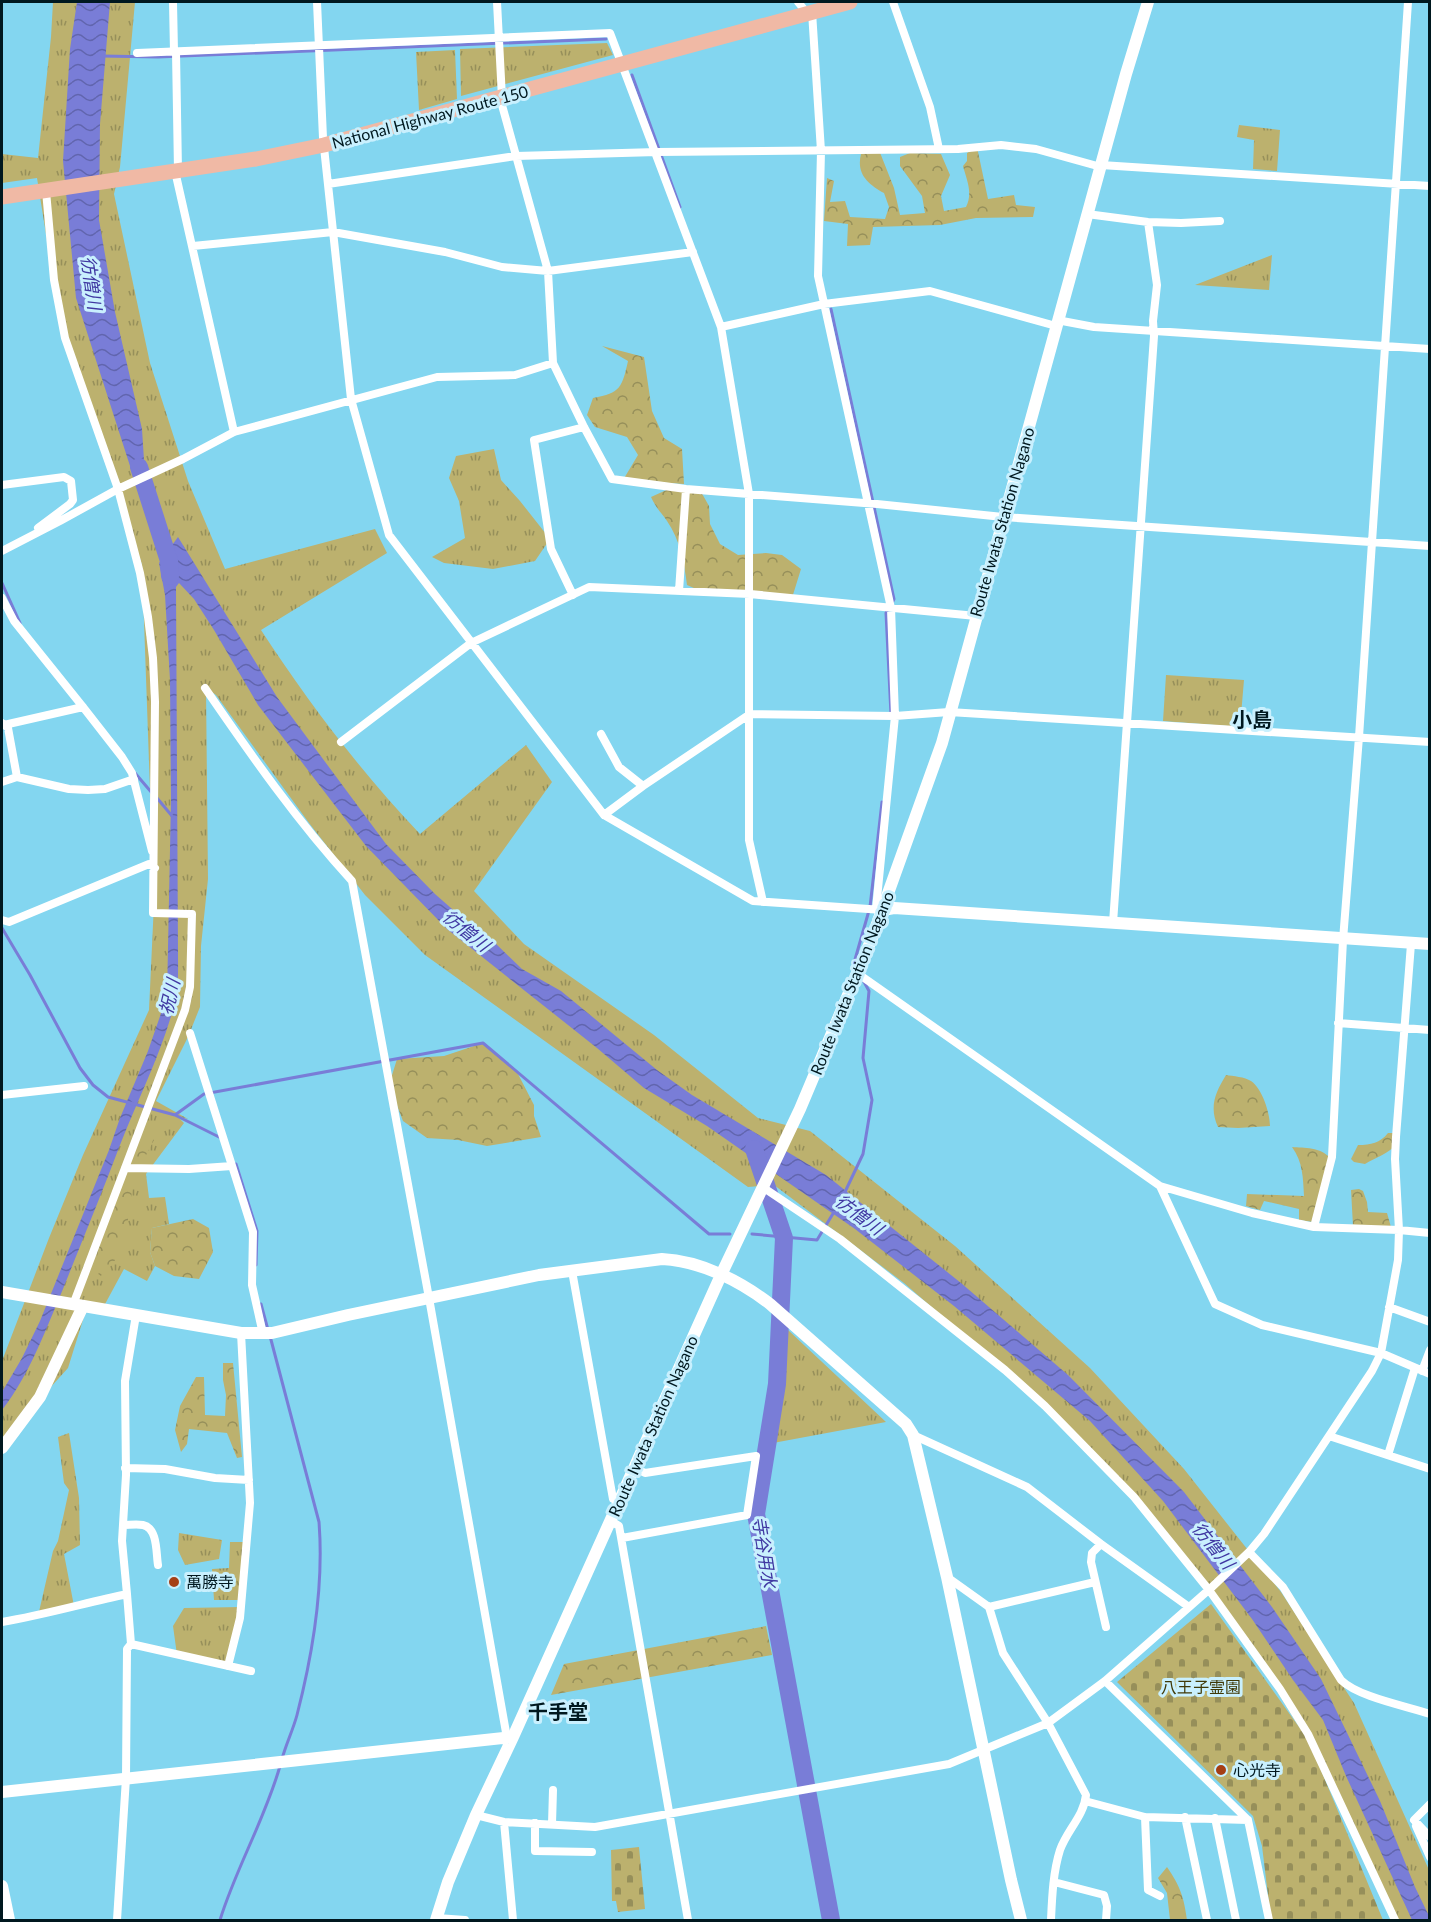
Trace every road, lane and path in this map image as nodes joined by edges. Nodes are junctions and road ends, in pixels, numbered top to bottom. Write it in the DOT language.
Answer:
graph roads {
  1 [pos="173,2"];
  2 [pos="317,2"];
  3 [pos="497,2"];
  4 [pos="850,2"];
  5 [pos="893,2"];
  6 [pos="1148,2"];
  7 [pos="1408,2"];
  8 [pos="805,9"];
  9 [pos="499,42"];
  10 [pos="320,49"];
  11 [pos="136,53"];
  12 [pos="176,54"];
  13 [pos="623,64"];
  14 [pos="501,98"];
  15 [pos="324,145"];
  16 [pos="939,149"];
  17 [pos="821,150"];
  18 [pos="659,152"];
  19 [pos="516,156"];
  20 [pos="1101,166"];
  21 [pos="177,171"];
  22 [pos="1395,183"];
  23 [pos="328,184"];
  24 [pos="1430,186"];
  25 [pos="46,191"];
  26 [pos="2,197"];
  27 [pos="1087,214"];
  28 [pos="1220,221"];
  29 [pos="1148,222"];
  30 [pos="333,232"];
  31 [pos="193,246"];
  32 [pos="693,252"];
  33 [pos="548,271"];
  34 [pos="824,302"];
  35 [pos="1057,323"];
  36 [pos="721,327"];
  37 [pos="1155,331"];
  38 [pos="1385,345"];
  39 [pos="1430,349"];
  40 [pos="553,363"];
  41 [pos="351,399"];
  42 [pos="584,428"];
  43 [pos="234,432"];
  44 [pos="2,485"];
  45 [pos="118,489"];
  46 [pos="686,489"];
  47 [pos="749,494"];
  48 [pos="872,504"];
  49 [pos="1004,517"];
  50 [pos="1141,526"];
  51 [pos="32,536"];
  52 [pos="1371,542"];
  53 [pos="1430,546"];
  54 [pos="2,551"];
  55 [pos="679,591"];
  56 [pos="750,594"];
  57 [pos="573,595"];
  58 [pos="2,598"];
  59 [pos="891,608"];
  60 [pos="976,616"];
  61 [pos="471,643"];
  62 [pos="205,688"];
  63 [pos="83,706"];
  64 [pos="949,712"];
  65 [pos="750,714"];
  66 [pos="895,716"];
  67 [pos="1127,722"];
  68 [pos="3,724"];
  69 [pos="601,734"];
  70 [pos="1359,737"];
  71 [pos="341,742"];
  72 [pos="1430,742"];
  73 [pos="17,777"];
  74 [pos="134,779"];
  75 [pos="2,782"];
  76 [pos="643,786"];
  77 [pos="604,815"];
  78 [pos="155,865"];
  79 [pos="763,902"];
  80 [pos="880,910"];
  81 [pos="2,920"];
  82 [pos="1113,923"];
  83 [pos="1343,940"];
  84 [pos="1412,944"];
  85 [pos="1429,945"];
  86 [pos="857,973"];
  87 [pos="1338,1023"];
  88 [pos="1405,1028"];
  89 [pos="1430,1030"];
  90 [pos="190,1033"];
  91 [pos="84,1086"];
  92 [pos="2,1095"];
  93 [pos="232,1166"];
  94 [pos="125,1168"];
  95 [pos="1160,1186"];
  96 [pos="764,1188"];
  97 [pos="1314,1227"];
  98 [pos="1400,1230"];
  99 [pos="1430,1233"];
  100 [pos="572,1270"];
  101 [pos="721,1275"];
  102 [pos="2,1292"];
  103 [pos="429,1298"];
  104 [pos="74,1305"];
  105 [pos="1389,1307"];
  106 [pos="136,1315"];
  107 [pos="1430,1322"];
  108 [pos="241,1333"];
  109 [pos="263,1334"];
  110 [pos="1430,1350"];
  111 [pos="1381,1353"];
  112 [pos="1422,1371"];
  113 [pos="913,1435"];
  114 [pos="1329,1436"];
  115 [pos="2,1448"];
  116 [pos="1388,1455"];
  117 [pos="125,1468"];
  118 [pos="635,1468"];
  119 [pos="1430,1469"];
  120 [pos="249,1480"];
  121 [pos="619,1502"];
  122 [pos="611,1521"];
  123 [pos="123,1525"];
  124 [pos="621,1538"];
  125 [pos="1101,1544"];
  126 [pos="1249,1552"];
  127 [pos="158,1565"];
  128 [pos="947,1577"];
  129 [pos="1095,1581"];
  130 [pos="1210,1589"];
  131 [pos="127,1594"];
  132 [pos="989,1607"];
  133 [pos="1189,1607"];
  134 [pos="2,1622"];
  135 [pos="1106,1627"];
  136 [pos="130,1644"];
  137 [pos="228,1666"];
  138 [pos="251,1671"];
  139 [pos="1105,1680"];
  140 [pos="1430,1714"];
  141 [pos="1048,1724"];
  142 [pos="510,1738"];
  143 [pos="983,1749"];
  144 [pos="126,1778"];
  145 [pos="553,1790"];
  146 [pos="2,1792"];
  147 [pos="1085,1801"];
  148 [pos="1430,1804"];
  149 [pos="670,1814"];
  150 [pos="476,1815"];
  151 [pos="1145,1817"];
  152 [pos="1185,1817"];
  153 [pos="1215,1818"];
  154 [pos="1248,1820"];
  155 [pos="1413,1820"];
  156 [pos="504,1822"];
  157 [pos="535,1823"];
  158 [pos="552,1824"];
  159 [pos="1430,1837"];
  160 [pos="592,1852"];
  161 [pos="1430,1857"];
  162 [pos="1054,1882"];
  163 [pos="2,1886"];
  164 [pos="1160,1896"];
  165 [pos="436,1919"];
  166 [pos="9,1920"];
  167 [pos="117,1920"];
  168 [pos="465,1920"];
  169 [pos="513,1920"];
  170 [pos="688,1920"];
  171 [pos="1021,1920"];
  172 [pos="1051,1920"];
  173 [pos="1106,1920"];
  174 [pos="1207,1920"];
  175 [pos="1236,1920"];
  176 [pos="1269,1920"];
  177 [pos="1395,1920"];
  1 -- 12 [label="street"];
  2 -- 10 [label="street"];
  3 -- 9 [label="street"];
  4 -- 8 [label="highway, National Highway Route 150"];
  5 -- 16 [label="street"];
  6 -- 20 [label="street, Route Iwata Station Nagano"];
  7 -- 22 [label="street"];
  8 -- 13 [label="highway, National Highway Route 150"];
  8 -- 17 [label="street"];
  9 -- 10 [label="street"];
  9 -- 13 [label="street"];
  9 -- 14 [label="street"];
  10 -- 12 [label="street"];
  10 -- 15 [label="street"];
  11 -- 12 [label="street"];
  12 -- 21 [label="street"];
  13 -- 14 [label="highway, National Highway Route 150"];
  13 -- 18 [label="street"];
  14 -- 15 [label="highway, National Highway Route 150"];
  14 -- 19 [label="street"];
  15 -- 21 [label="highway, National Highway Route 150"];
  15 -- 23 [label="street"];
  16 -- 17 [label="street"];
  16 -- 20 [label="street"];
  17 -- 18 [label="street"];
  17 -- 34 [label="street"];
  18 -- 19 [label="street"];
  18 -- 32 [label="street"];
  19 -- 23 [label="street"];
  19 -- 33 [label="street"];
  20 -- 22 [label="street"];
  20 -- 27 [label="street, Route Iwata Station Nagano"];
  21 -- 25 [label="highway, National Highway Route 150"];
  21 -- 31 [label="street"];
  22 -- 24 [label="street"];
  22 -- 38 [label="street"];
  23 -- 30 [label="street"];
  25 -- 26 [label="highway, National Highway Route 150"];
  25 -- 45 [label="street"];
  27 -- 29 [label="street"];
  27 -- 35 [label="street, Route Iwata Station Nagano"];
  28 -- 29 [label="street"];
  29 -- 37 [label="street"];
  30 -- 31 [label="street"];
  30 -- 33 [label="street"];
  30 -- 41 [label="street"];
  31 -- 43 [label="street"];
  32 -- 33 [label="street"];
  32 -- 36 [label="street"];
  33 -- 40 [label="street"];
  34 -- 35 [label="street"];
  34 -- 36 [label="street"];
  34 -- 48 [label="street"];
  35 -- 37 [label="street"];
  35 -- 49 [label="street, Route Iwata Station Nagano"];
  36 -- 47 [label="street"];
  37 -- 38 [label="street"];
  37 -- 50 [label="street"];
  38 -- 39 [label="street"];
  38 -- 52 [label="street"];
  40 -- 41 [label="street"];
  40 -- 42 [label="street"];
  41 -- 43 [label="street"];
  41 -- 61 [label="street"];
  42 -- 46 [label="street"];
  42 -- 57 [label="street"];
  43 -- 45 [label="street"];
  44 -- 51 [label="street"];
  45 -- 51 [label="street"];
  45 -- 78 [label="street"];
  46 -- 47 [label="street"];
  46 -- 55 [label="street"];
  47 -- 48 [label="street"];
  47 -- 56 [label="street"];
  48 -- 49 [label="street"];
  48 -- 59 [label="street"];
  49 -- 50 [label="street"];
  49 -- 60 [label="street, Route Iwata Station Nagano"];
  50 -- 52 [label="street"];
  50 -- 67 [label="street"];
  51 -- 54 [label="street"];
  52 -- 53 [label="street"];
  52 -- 70 [label="street"];
  55 -- 56 [label="street"];
  55 -- 57 [label="street"];
  56 -- 59 [label="street"];
  56 -- 65 [label="street"];
  57 -- 61 [label="street"];
  58 -- 63 [label="street"];
  59 -- 60 [label="street"];
  59 -- 66 [label="street"];
  60 -- 64 [label="street, Route Iwata Station Nagano"];
  61 -- 71 [label="street"];
  61 -- 77 [label="street"];
  62 -- 103 [label="street"];
  63 -- 68 [label="street"];
  63 -- 74 [label="street"];
  64 -- 66 [label="street"];
  64 -- 67 [label="street"];
  64 -- 80 [label="street, Route Iwata Station Nagano"];
  65 -- 66 [label="street"];
  65 -- 76 [label="street"];
  65 -- 79 [label="street"];
  66 -- 80 [label="street"];
  67 -- 70 [label="street"];
  67 -- 82 [label="street"];
  68 -- 73 [label="street"];
  69 -- 76 [label="street"];
  70 -- 72 [label="street"];
  70 -- 83 [label="street"];
  73 -- 74 [label="street"];
  73 -- 75 [label="street"];
  74 -- 78 [label="street"];
  76 -- 77 [label="street"];
  77 -- 79 [label="street"];
  78 -- 81 [label="street"];
  78 -- 94 [label="street"];
  79 -- 80 [label="street"];
  80 -- 82 [label="street"];
  80 -- 86 [label="street, Route Iwata Station Nagano"];
  82 -- 83 [label="street"];
  83 -- 84 [label="street"];
  83 -- 87 [label="street"];
  84 -- 85 [label="street"];
  84 -- 88 [label="street"];
  86 -- 95 [label="street"];
  86 -- 96 [label="street, Route Iwata Station Nagano"];
  87 -- 88 [label="street"];
  87 -- 97 [label="street"];
  88 -- 89 [label="street"];
  88 -- 98 [label="street"];
  90 -- 93 [label="street"];
  91 -- 92 [label="street"];
  93 -- 94 [label="street"];
  93 -- 109 [label="street"];
  94 -- 104 [label="street"];
  95 -- 97 [label="street"];
  95 -- 111 [label="street"];
  96 -- 101 [label="street, Route Iwata Station Nagano"];
  96 -- 130 [label="street"];
  97 -- 98 [label="street"];
  98 -- 99 [label="street"];
  98 -- 105 [label="street"];
  100 -- 101 [label="street"];
  100 -- 103 [label="street"];
  100 -- 121 [label="street"];
  101 -- 113 [label="street"];
  101 -- 118 [label="street, Route Iwata Station Nagano"];
  102 -- 104 [label="street"];
  103 -- 109 [label="street"];
  103 -- 142 [label="street"];
  104 -- 106 [label="street"];
  104 -- 115 [label="street"];
  105 -- 107 [label="street"];
  105 -- 111 [label="street"];
  106 -- 108 [label="street"];
  106 -- 117 [label="street"];
  108 -- 109 [label="street"];
  108 -- 120 [label="street"];
  110 -- 112 [label="street"];
  111 -- 112 [label="street"];
  111 -- 114 [label="street"];
  112 -- 116 [label="street"];
  113 -- 125 [label="street"];
  113 -- 128 [label="street"];
  114 -- 116 [label="street"];
  114 -- 126 [label="street"];
  116 -- 119 [label="street"];
  117 -- 120 [label="street"];
  117 -- 123 [label="street"];
  118 -- 121 [label="street, Route Iwata Station Nagano"];
  118 -- 124 [label="street"];
  120 -- 137 [label="street"];
  121 -- 122 [label="street, Route Iwata Station Nagano"];
  122 -- 124 [label="street"];
  122 -- 142 [label="street, Route Iwata Station Nagano"];
  123 -- 127 [label="street"];
  123 -- 131 [label="street"];
  124 -- 149 [label="street"];
  125 -- 129 [label="street"];
  125 -- 133 [label="street"];
  126 -- 130 [label="street"];
  126 -- 140 [label="street"];
  128 -- 132 [label="street"];
  128 -- 143 [label="street"];
  129 -- 132 [label="street"];
  129 -- 135 [label="street"];
  130 -- 133 [label="street"];
  130 -- 177 [label="street"];
  131 -- 134 [label="street"];
  131 -- 136 [label="street"];
  132 -- 141 [label="street"];
  133 -- 139 [label="street"];
  136 -- 137 [label="street"];
  136 -- 144 [label="street"];
  137 -- 138 [label="street"];
  139 -- 141 [label="street"];
  139 -- 154 [label="street"];
  141 -- 143 [label="street"];
  141 -- 147 [label="street"];
  142 -- 144 [label="street"];
  142 -- 150 [label="street, Route Iwata Station Nagano"];
  143 -- 149 [label="street"];
  143 -- 171 [label="street"];
  144 -- 146 [label="street"];
  144 -- 167 [label="street"];
  145 -- 158 [label="street"];
  147 -- 151 [label="street"];
  147 -- 162 [label="street"];
  148 -- 155 [label="street"];
  149 -- 158 [label="street"];
  149 -- 170 [label="street"];
  150 -- 156 [label="street"];
  150 -- 165 [label="street, Route Iwata Station Nagano"];
  151 -- 152 [label="street"];
  151 -- 164 [label="street"];
  152 -- 153 [label="street"];
  152 -- 174 [label="street"];
  153 -- 154 [label="street"];
  153 -- 175 [label="street"];
  154 -- 176 [label="street"];
  155 -- 159 [label="street"];
  155 -- 161 [label="street"];
  156 -- 157 [label="street"];
  156 -- 169 [label="street"];
  157 -- 158 [label="street"];
  157 -- 160 [label="street"];
  162 -- 172 [label="street"];
  162 -- 173 [label="street"];
  163 -- 166 [label="street"];
  165 -- 168 [label="street"];
}
